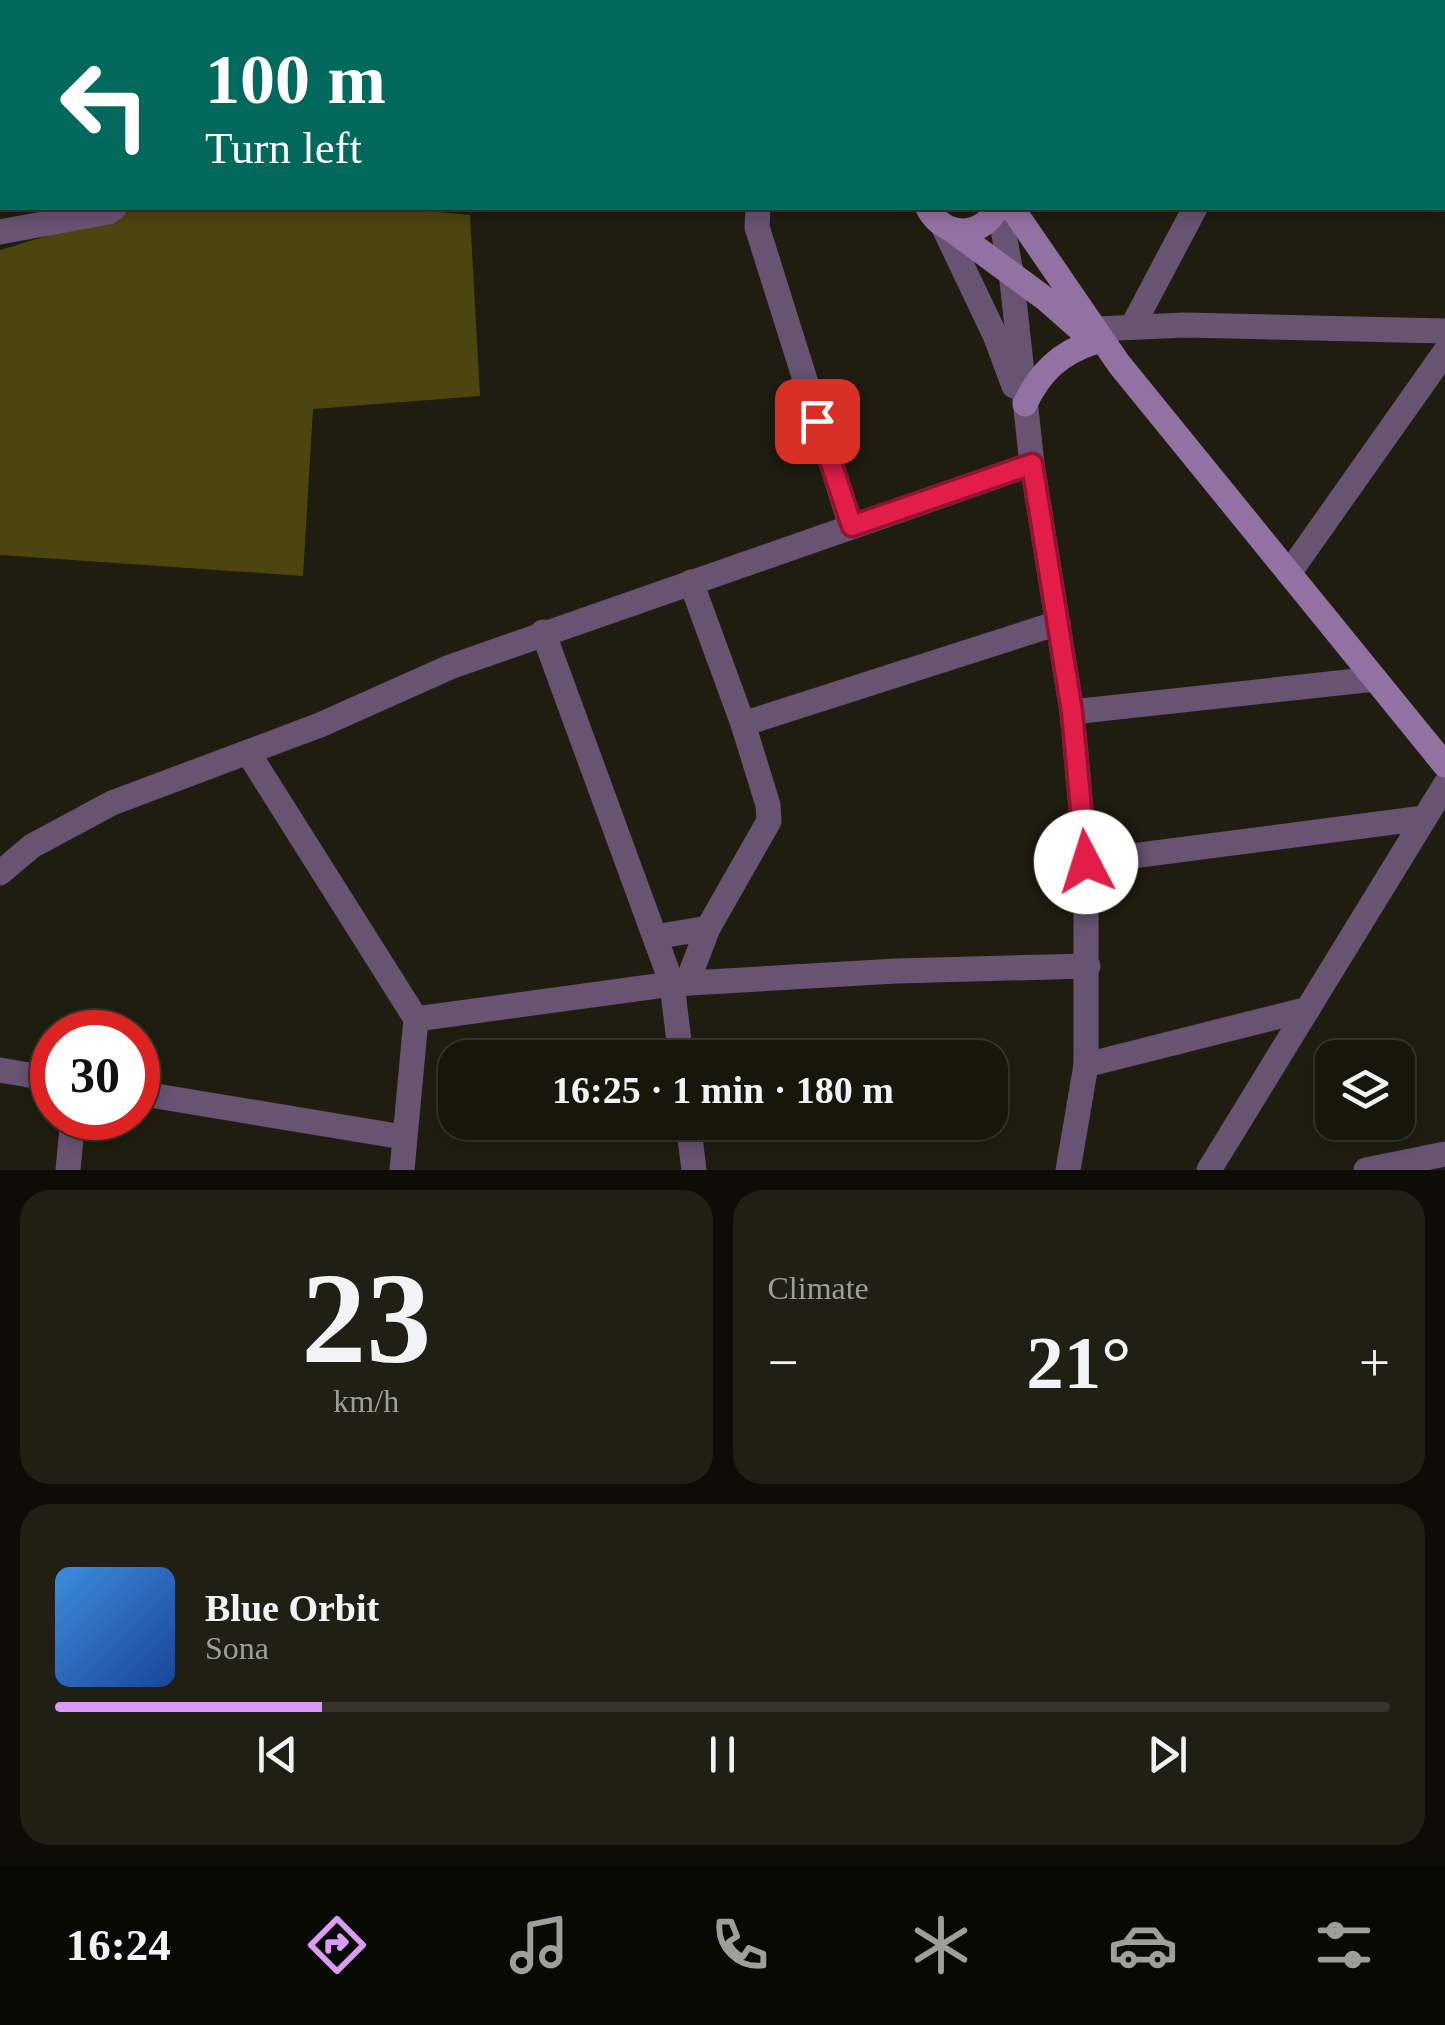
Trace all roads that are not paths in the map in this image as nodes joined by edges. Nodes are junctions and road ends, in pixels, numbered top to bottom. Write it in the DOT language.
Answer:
graph roads {
  1 [pos="111,210"];
  2 [pos="758,210"];
  3 [pos="914,210"];
  4 [pos="996,210"];
  5 [pos="998,210"];
  6 [pos="1013,210"];
  7 [pos="1194,210"];
  8 [pos="940,221"];
  9 [pos="0,232"];
  10 [pos="1011,272"];
  11 [pos="1132,327"];
  12 [pos="1445,331"];
  13 [pos="1091,335"];
  14 [pos="1445,352"];
  15 [pos="1025,412"];
  16 [pos="1032,464"];
  17 [pos="852,526"];
  18 [pos="1289,573"];
  19 [pos="692,582"];
  20 [pos="1058,624"];
  21 [pos="543,632"];
  22 [pos="1375,679"];
  23 [pos="1072,712"];
  24 [pos="742,724"];
  25 [pos="249,754"];
  26 [pos="1445,765"];
  27 [pos="1445,785"];
  28 [pos="1424,818"];
  29 [pos="1086,862"];
  30 [pos="0,873"];
  31 [pos="708,928"];
  32 [pos="655,937"];
  33 [pos="1088,966"];
  34 [pos="680,984"];
  35 [pos="1308,1009"];
  36 [pos="416,1019"];
  37 [pos="681,1040"];
  38 [pos="1086,1066"];
  39 [pos="0,1070"];
  40 [pos="30,1075"];
  41 [pos="160,1097"];
  42 [pos="403,1138"];
  43 [pos="71,1140"];
  44 [pos="690,1140"];
  45 [pos="1445,1154"];
  46 [pos="68,1170"];
  47 [pos="402,1170"];
  48 [pos="694,1170"];
  49 [pos="1068,1170"];
  50 [pos="1209,1170"];
  51 [pos="1366,1170"];
  1 -- 9 [label="street"];
  2 -- 17 [label="street"];
  3 -- 8 [label="street"];
  4 -- 8 [label="street"];
  5 -- 10 [label="street"];
  6 -- 13 [label="street"];
  7 -- 11 [label="street"];
  8 -- 10 [label="street"];
  8 -- 15 [label="street"];
  10 -- 13 [label="street"];
  10 -- 15 [label="street"];
  11 -- 12 [label="street"];
  11 -- 13 [label="street"];
  13 -- 15 [label="street"];
  13 -- 18 [label="street"];
  14 -- 18 [label="street"];
  15 -- 16 [label="street"];
  16 -- 17 [label="street"];
  16 -- 20 [label="street"];
  17 -- 19 [label="street"];
  18 -- 22 [label="street"];
  19 -- 21 [label="street"];
  19 -- 24 [label="street"];
  20 -- 23 [label="street"];
  20 -- 24 [label="street"];
  21 -- 25 [label="street"];
  21 -- 32 [label="street"];
  22 -- 23 [label="street"];
  22 -- 26 [label="street"];
  23 -- 29 [label="street"];
  24 -- 31 [label="street"];
  25 -- 30 [label="street"];
  25 -- 36 [label="street"];
  27 -- 28 [label="street"];
  28 -- 29 [label="street"];
  28 -- 35 [label="street"];
  29 -- 33 [label="street"];
  31 -- 32 [label="street"];
  31 -- 34 [label="street"];
  32 -- 34 [label="street"];
  33 -- 34 [label="street"];
  33 -- 38 [label="street"];
  34 -- 36 [label="street"];
  34 -- 37 [label="street"];
  35 -- 38 [label="street"];
  35 -- 50 [label="street"];
  36 -- 42 [label="street"];
  38 -- 49 [label="street"];
  39 -- 40 [label="street"];
  41 -- 42 [label="street"];
  42 -- 47 [label="street"];
  43 -- 46 [label="street"];
  44 -- 48 [label="street"];
  45 -- 51 [label="street"];
}
